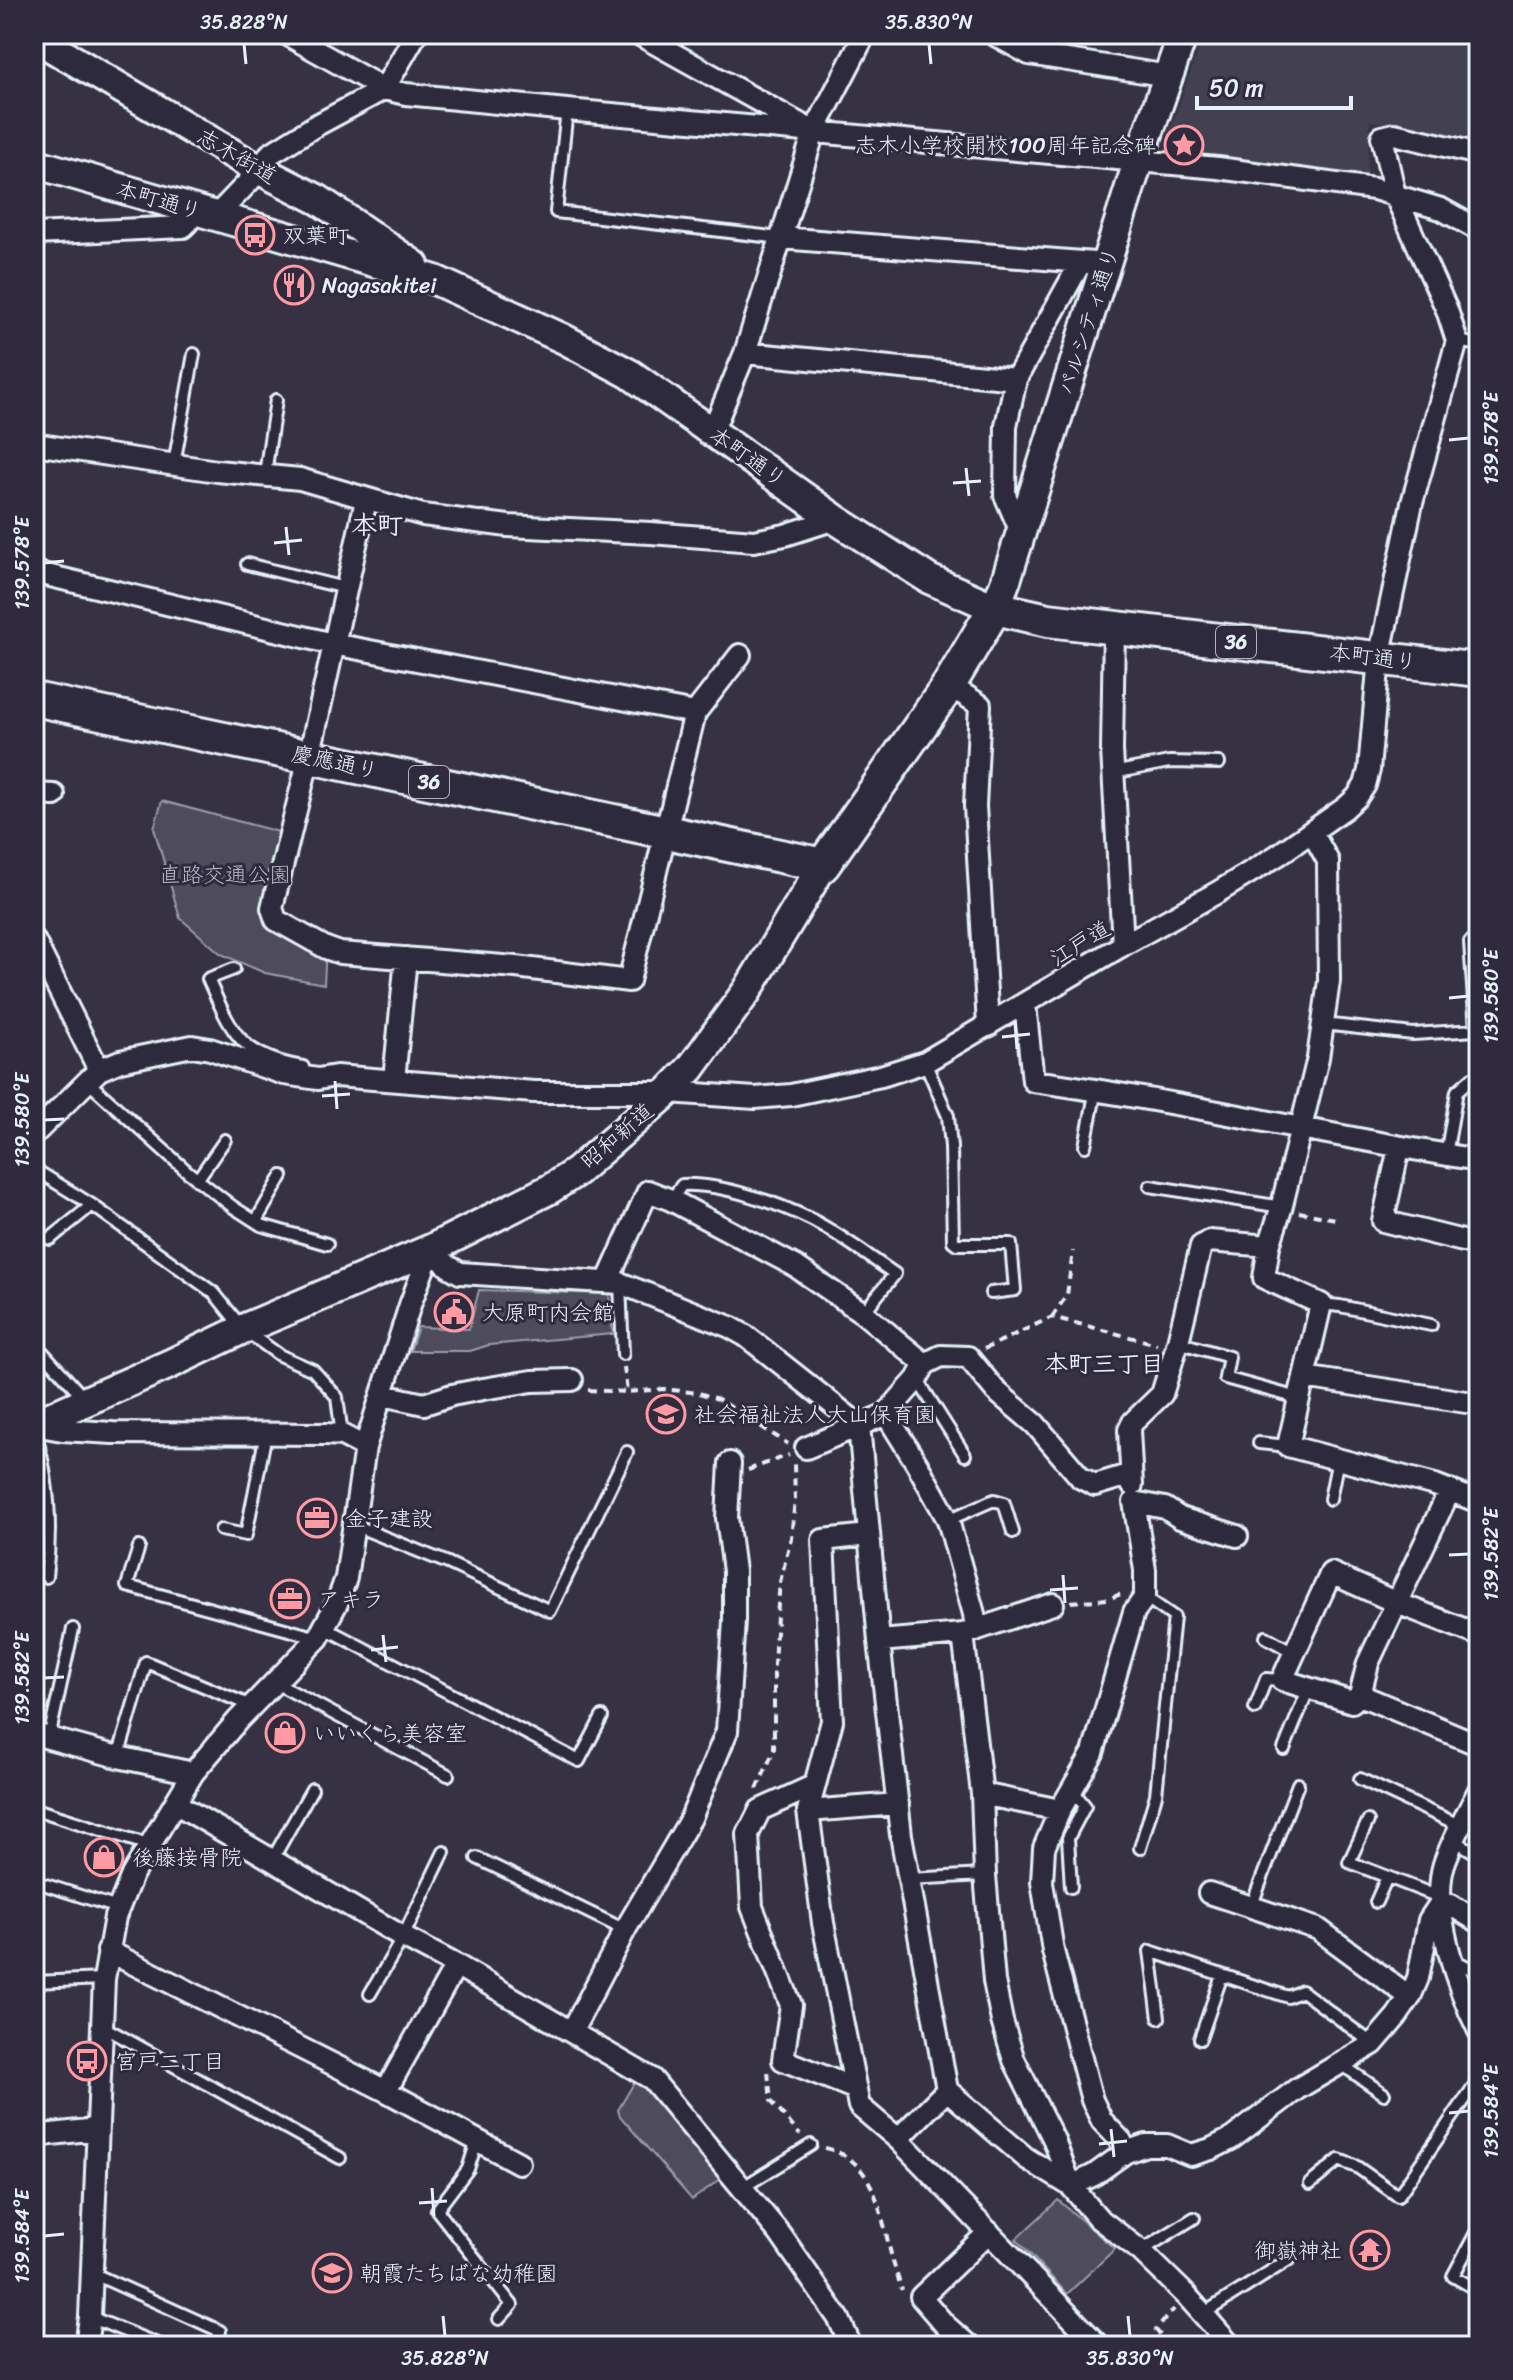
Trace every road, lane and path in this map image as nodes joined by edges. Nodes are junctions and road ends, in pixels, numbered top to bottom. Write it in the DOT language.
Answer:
graph roads {
  1 [pos="286,34"];
  2 [pos="416,34"];
  3 [pos="638,34"];
  4 [pos="865,34"];
  5 [pos="993,34"];
  6 [pos="1183,34"];
  7 [pos="34,37"];
  8 [pos="1169,76"];
  9 [pos="384,89"];
  10 [pos="567,110"];
  11 [pos="814,132"];
  12 [pos="1479,154"];
  13 [pos="1138,162"];
  14 [pos="34,163"];
  15 [pos="260,170"];
  16 [pos="1395,195"];
  17 [pos="204,213"];
  18 [pos="1479,230"];
  19 [pos="34,234"];
  20 [pos="781,238"];
  21 [pos="1094,263"];
  22 [pos="435,280"];
  23 [pos="1457,341"];
  24 [pos="1479,345"];
  25 [pos="745,353"];
  26 [pos="194,354"];
  27 [pos="1016,379"];
  28 [pos="276,400"];
  29 [pos="712,432"];
  30 [pos="34,444"];
  31 [pos="174,464"];
  32 [pos="265,474"];
  33 [pos="366,500"];
  34 [pos="835,519"];
  35 [pos="1021,532"];
  36 [pos="247,564"];
  37 [pos="34,572"];
  38 [pos="345,588"];
  39 [pos="995,608"];
  40 [pos="1114,628"];
  41 [pos="333,644"];
  42 [pos="740,655"];
  43 [pos="1379,658"];
  44 [pos="1479,670"];
  45 [pos="949,685"];
  46 [pos="34,699"];
  47 [pos="695,713"];
  48 [pos="309,757"];
  49 [pos="1219,763"];
  50 [pos="1113,773"];
  51 [pos="666,832"];
  52 [pos="1312,832"];
  53 [pos="823,865"];
  54 [pos="34,940"];
  55 [pos="1470,942"];
  56 [pos="1123,945"];
  57 [pos="406,958"];
  58 [pos="234,969"];
  59 [pos="1025,1004"];
  60 [pos="1323,1024"];
  61 [pos="988,1026"];
  62 [pos="925,1062"];
  63 [pos="93,1075"];
  64 [pos="336,1076"];
  65 [pos="1472,1078"];
  66 [pos="394,1080"];
  67 [pos="1096,1089"];
  68 [pos="668,1092"];
  69 [pos="1301,1128"];
  70 [pos="34,1134"];
  71 [pos="225,1140"];
  72 [pos="1085,1146"];
  73 [pos="1399,1148"];
  74 [pos="1446,1155"];
  75 [pos="1479,1160"];
  76 [pos="34,1169"];
  77 [pos="282,1176"];
  78 [pos="197,1180"];
  79 [pos="1150,1186"];
  80 [pos="671,1200"];
  81 [pos="92,1205"];
  82 [pos="1281,1208"];
  83 [pos="1335,1219"];
  84 [pos="256,1221"];
  85 [pos="50,1239"];
  86 [pos="327,1244"];
  87 [pos="1479,1245"];
  88 [pos="1269,1246"];
  89 [pos="431,1249"];
  90 [pos="1073,1251"];
  91 [pos="613,1282"];
  92 [pos="991,1293"];
  93 [pos="1321,1304"];
  94 [pos="863,1313"];
  95 [pos="1052,1317"];
  96 [pos="1431,1325"];
  97 [pos="243,1329"];
  98 [pos="1176,1346"];
  99 [pos="39,1348"];
  100 [pos="623,1354"];
  101 [pos="968,1357"];
  102 [pos="921,1372"];
  103 [pos="1304,1377"];
  104 [pos="572,1380"];
  105 [pos="627,1392"];
  106 [pos="383,1395"];
  107 [pos="1298,1398"];
  108 [pos="86,1401"];
  109 [pos="1479,1404"];
  110 [pos="886,1414"];
  111 [pos="859,1425"];
  112 [pos="34,1426"];
  113 [pos="266,1433"];
  114 [pos="342,1435"];
  115 [pos="1259,1443"];
  116 [pos="1288,1446"];
  117 [pos="365,1447"];
  118 [pos="806,1448"];
  119 [pos="627,1452"];
  120 [pos="965,1455"];
  121 [pos="1338,1459"];
  122 [pos="730,1463"];
  123 [pos="1131,1474"];
  124 [pos="1450,1490"];
  125 [pos="1330,1499"];
  126 [pos="1134,1502"];
  127 [pos="1479,1502"];
  128 [pos="948,1520"];
  129 [pos="354,1525"];
  130 [pos="221,1530"];
  131 [pos="1013,1532"];
  132 [pos="868,1535"];
  133 [pos="1237,1536"];
  134 [pos="139,1547"];
  135 [pos="1145,1566"];
  136 [pos="46,1577"];
  137 [pos="1145,1597"];
  138 [pos="1397,1603"];
  139 [pos="1053,1604"];
  140 [pos="73,1629"];
  141 [pos="970,1632"];
  142 [pos="322,1633"];
  143 [pos="1479,1635"];
  144 [pos="1266,1637"];
  145 [pos="879,1641"];
  146 [pos="1295,1653"];
  147 [pos="1282,1680"];
  148 [pos="276,1683"];
  149 [pos="1308,1690"];
  150 [pos="1360,1695"];
  151 [pos="251,1706"];
  152 [pos="1255,1708"];
  153 [pos="602,1717"];
  154 [pos="42,1736"];
  155 [pos="1479,1745"];
  156 [pos="1284,1749"];
  157 [pos="118,1757"];
  158 [pos="193,1773"];
  159 [pos="448,1775"];
  160 [pos="1360,1779"];
  161 [pos="1298,1784"];
  162 [pos="815,1785"];
  163 [pos="312,1789"];
  164 [pos="1072,1789"];
  165 [pos="1479,1790"];
  166 [pos="982,1794"];
  167 [pos="175,1803"];
  168 [pos="898,1804"];
  169 [pos="35,1809"];
  170 [pos="1060,1810"];
  171 [pos="808,1811"];
  172 [pos="1368,1821"];
  173 [pos="1458,1833"];
  174 [pos="149,1845"];
  175 [pos="1140,1848"];
  176 [pos="444,1852"];
  177 [pos="1479,1855"];
  178 [pos="477,1858"];
  179 [pos="272,1860"];
  180 [pos="985,1875"];
  181 [pos="1387,1877"];
  182 [pos="908,1879"];
  183 [pos="40,1883"];
  184 [pos="1071,1887"];
  185 [pos="1209,1893"];
  186 [pos="1439,1901"];
  187 [pos="1376,1902"];
  188 [pos="1251,1907"];
  189 [pos="118,1908"];
  190 [pos="1479,1922"];
  191 [pos="625,1930"];
  192 [pos="403,1937"];
  193 [pos="108,1951"];
  194 [pos="1451,1958"];
  195 [pos="456,1965"];
  196 [pos="1479,1973"];
  197 [pos="1222,1975"];
  198 [pos="104,1979"];
  199 [pos="34,1982"];
  200 [pos="370,1994"];
  201 [pos="1410,1997"];
  202 [pos="1159,2018"];
  203 [pos="102,2026"];
  204 [pos="572,2031"];
  205 [pos="1479,2031"];
  206 [pos="1200,2039"];
  207 [pos="1373,2044"];
  208 [pos="1341,2064"];
  209 [pos="1479,2079"];
  210 [pos="856,2089"];
  211 [pos="947,2090"];
  212 [pos="386,2091"];
  213 [pos="1384,2094"];
  214 [pos="97,2129"];
  215 [pos="34,2136"];
  216 [pos="898,2139"];
  217 [pos="477,2141"];
  218 [pos="811,2145"];
  219 [pos="1126,2152"];
  220 [pos="340,2158"];
  221 [pos="519,2163"];
  222 [pos="1310,2184"];
  223 [pos="1071,2186"];
  224 [pos="742,2188"];
  225 [pos="1194,2218"];
  226 [pos="1478,2229"];
  227 [pos="989,2232"];
  228 [pos="1141,2251"];
  229 [pos="1290,2259"];
  230 [pos="92,2273"];
  231 [pos="1479,2291"];
  232 [pos="1186,2295"];
  233 [pos="1203,2314"];
  234 [pos="90,2317"];
  235 [pos="499,2319"];
  236 [pos="86,2346"];
  237 [pos="162,2346"];
  238 [pos="215,2346"];
  239 [pos="851,2346"];
  240 [pos="969,2346"];
  241 [pos="1099,2346"];
  242 [pos="1169,2346"];
  243 [pos="1231,2346"];
  1 -- 9 [label="street"];
  2 -- 9 [label="street"];
  3 -- 11 [label="street"];
  4 -- 11 [label="street"];
  5 -- 8 [label="street"];
  6 -- 8 [label="main road, パルシティ通り"];
  7 -- 15 [label="main road, 志木街道"];
  8 -- 13 [label="main road, パルシティ通り"];
  9 -- 10 [label="street"];
  9 -- 15 [label="street"];
  10 -- 11 [label="street"];
  10 -- 20 [label="lane"];
  11 -- 13 [label="street"];
  11 -- 20 [label="street"];
  12 -- 16 [label="street"];
  13 -- 16 [label="street"];
  13 -- 21 [label="main road, パルシティ通り"];
  14 -- 17 [label="main road, 本町通り"];
  15 -- 17 [label="street"];
  15 -- 22 [label="main road, 志木街道"];
  16 -- 18 [label="street"];
  16 -- 23 [label="street"];
  17 -- 19 [label="street"];
  17 -- 22 [label="main road, 本町通り"];
  20 -- 21 [label="street"];
  20 -- 25 [label="street"];
  21 -- 27 [label="street"];
  21 -- 35 [label="main road, パルシティ通り"];
  22 -- 29 [label="main road, 本町通り"];
  23 -- 24 [label="lane"];
  23 -- 43 [label="street, 江戸道"];
  25 -- 27 [label="street"];
  25 -- 29 [label="street"];
  26 -- 31 [label="lane"];
  27 -- 35 [label="street"];
  28 -- 32 [label="lane"];
  29 -- 34 [label="main road, 本町通り"];
  30 -- 31 [label="street"];
  31 -- 32 [label="street"];
  32 -- 33 [label="street"];
  33 -- 34 [label="street"];
  33 -- 38 [label="street"];
  34 -- 39 [label="main road, 本町通り"];
  35 -- 39 [label="main road, パルシティ通り"];
  36 -- 38 [label="lane"];
  37 -- 41 [label="street"];
  38 -- 41 [label="street"];
  39 -- 40 [label="main road, 本町通り / 36"];
  39 -- 45 [label="main road, 昭和新道"];
  40 -- 43 [label="main road, 本町通り / 36"];
  40 -- 50 [label="street"];
  41 -- 47 [label="street"];
  41 -- 48 [label="street"];
  42 -- 47 [label="street"];
  43 -- 44 [label="main road, 本町通り / 36"];
  43 -- 52 [label="street, 江戸道"];
  45 -- 53 [label="main road, 昭和新道"];
  45 -- 61 [label="street"];
  46 -- 48 [label="main road, 慶應通り / 36"];
  47 -- 51 [label="street"];
  48 -- 51 [label="main road, 慶應通り / 36"];
  48 -- 57 [label="street"];
  49 -- 50 [label="lane"];
  50 -- 56 [label="street"];
  51 -- 53 [label="main road, 慶應通り / 36"];
  51 -- 57 [label="street"];
  52 -- 56 [label="street, 江戸道"];
  52 -- 60 [label="street"];
  53 -- 68 [label="main road, 昭和新道"];
  54 -- 63 [label="street"];
  55 -- 60 [label="lane"];
  56 -- 59 [label="street, 江戸道"];
  57 -- 66 [label="street"];
  58 -- 64 [label="lane"];
  59 -- 61 [label="street, 江戸道"];
  59 -- 67 [label="street"];
  60 -- 69 [label="street"];
  61 -- 62 [label="street, 江戸道"];
  62 -- 68 [label="street, 江戸道"];
  62 -- 92 [label="lane"];
  63 -- 64 [label="street, 江戸道"];
  63 -- 70 [label="street"];
  63 -- 78 [label="lane"];
  64 -- 66 [label="street, 江戸道"];
  65 -- 74 [label="lane"];
  66 -- 68 [label="street, 江戸道"];
  67 -- 69 [label="street"];
  67 -- 72 [label="lane"];
  68 -- 89 [label="main road, 昭和新道"];
  69 -- 73 [label="street"];
  69 -- 82 [label="street"];
  71 -- 78 [label="lane"];
  73 -- 74 [label="street"];
  73 -- 87 [label="street"];
  74 -- 75 [label="street"];
  76 -- 81 [label="lane"];
  77 -- 84 [label="lane"];
  78 -- 84 [label="lane"];
  79 -- 82 [label="lane"];
  80 -- 91 [label="street"];
  80 -- 94 [label="street"];
  80 -- 94 [label="lane"];
  81 -- 85 [label="lane"];
  81 -- 97 [label="lane"];
  82 -- 83 [label="path"];
  82 -- 88 [label="street"];
  84 -- 86 [label="lane"];
  88 -- 93 [label="street"];
  88 -- 98 [label="street"];
  89 -- 91 [label="street"];
  89 -- 97 [label="main road, 昭和新道"];
  89 -- 106 [label="street"];
  90 -- 95 [label="path"];
  91 -- 100 [label="lane"];
  91 -- 111 [label="street"];
  93 -- 96 [label="lane"];
  93 -- 103 [label="street"];
  94 -- 102 [label="street"];
  95 -- 98 [label="path"];
  95 -- 101 [label="path"];
  97 -- 108 [label="main road, 昭和新道"];
  97 -- 114 [label="lane"];
  98 -- 107 [label="lane"];
  98 -- 123 [label="street"];
  99 -- 108 [label="lane"];
  100 -- 105 [label="path"];
  101 -- 102 [label="street"];
  101 -- 123 [label="street"];
  102 -- 110 [label="street"];
  102 -- 120 [label="lane"];
  103 -- 107 [label="street"];
  103 -- 109 [label="street"];
  104 -- 106 [label="street"];
  106 -- 117 [label="street"];
  107 -- 116 [label="street"];
  108 -- 112 [label="main road, 昭和新道"];
  110 -- 111 [label="street"];
  110 -- 128 [label="street"];
  111 -- 118 [label="street"];
  111 -- 132 [label="street"];
  112 -- 113 [label="street"];
  112 -- 136 [label="lane"];
  113 -- 114 [label="street"];
  113 -- 130 [label="lane"];
  114 -- 117 [label="street"];
  115 -- 116 [label="lane"];
  116 -- 121 [label="street"];
  117 -- 129 [label="street"];
  119 -- 129 [label="lane"];
  121 -- 124 [label="street"];
  121 -- 125 [label="lane"];
  122 -- 191 [label="street"];
  123 -- 126 [label="street"];
  124 -- 127 [label="street"];
  124 -- 138 [label="street"];
  126 -- 133 [label="street"];
  126 -- 135 [label="street"];
  128 -- 131 [label="lane"];
  128 -- 141 [label="street"];
  129 -- 142 [label="street"];
  132 -- 145 [label="street"];
  132 -- 162 [label="street"];
  134 -- 142 [label="lane"];
  135 -- 137 [label="street"];
  135 -- 139 [label="path"];
  137 -- 164 [label="street"];
  137 -- 175 [label="lane"];
  138 -- 143 [label="street"];
  138 -- 146 [label="street"];
  138 -- 150 [label="street"];
  139 -- 141 [label="street"];
  140 -- 154 [label="lane"];
  141 -- 145 [label="street"];
  141 -- 166 [label="street"];
  142 -- 148 [label="street"];
  142 -- 153 [label="lane"];
  144 -- 146 [label="lane"];
  145 -- 168 [label="street"];
  146 -- 147 [label="street"];
  147 -- 149 [label="street"];
  147 -- 152 [label="lane"];
  148 -- 151 [label="street"];
  148 -- 159 [label="lane"];
  149 -- 150 [label="street"];
  149 -- 156 [label="lane"];
  150 -- 155 [label="street"];
  151 -- 157 [label="lane"];
  151 -- 158 [label="street"];
  154 -- 157 [label="street"];
  157 -- 158 [label="street"];
  158 -- 167 [label="street"];
  160 -- 173 [label="lane"];
  161 -- 188 [label="lane"];
  162 -- 171 [label="street"];
  162 -- 210 [label="street"];
  163 -- 179 [label="lane"];
  164 -- 170 [label="street"];
  164 -- 184 [label="lane"];
  165 -- 173 [label="street"];
  166 -- 170 [label="street"];
  166 -- 180 [label="street"];
  167 -- 174 [label="street"];
  167 -- 179 [label="street"];
  168 -- 171 [label="street"];
  168 -- 182 [label="street"];
  169 -- 174 [label="lane"];
  170 -- 219 [label="street"];
  171 -- 210 [label="street"];
  172 -- 181 [label="lane"];
  173 -- 177 [label="lane"];
  173 -- 186 [label="street"];
  174 -- 189 [label="street"];
  176 -- 192 [label="lane"];
  178 -- 191 [label="lane"];
  179 -- 192 [label="street"];
  180 -- 182 [label="lane"];
  180 -- 223 [label="street"];
  181 -- 186 [label="lane"];
  181 -- 187 [label="lane"];
  182 -- 211 [label="street"];
  183 -- 189 [label="lane"];
  185 -- 188 [label="street"];
  186 -- 190 [label="street"];
  186 -- 194 [label="street"];
  186 -- 201 [label="street"];
  188 -- 201 [label="street"];
  189 -- 193 [label="street"];
  191 -- 204 [label="street"];
  192 -- 195 [label="street"];
  192 -- 200 [label="lane"];
  193 -- 198 [label="street"];
  193 -- 212 [label="street"];
  194 -- 196 [label="lane"];
  194 -- 205 [label="street"];
  195 -- 204 [label="street"];
  195 -- 212 [label="street"];
  197 -- 202 [label="lane"];
  197 -- 206 [label="lane"];
  197 -- 207 [label="lane"];
  198 -- 199 [label="lane"];
  198 -- 203 [label="street"];
  201 -- 207 [label="street"];
  203 -- 214 [label="street"];
  203 -- 220 [label="lane"];
  204 -- 224 [label="street"];
  207 -- 208 [label="street"];
  208 -- 213 [label="lane"];
  208 -- 219 [label="street"];
  209 -- 222 [label="lane"];
  210 -- 216 [label="street"];
  211 -- 216 [label="street"];
  211 -- 223 [label="street"];
  212 -- 217 [label="street"];
  214 -- 215 [label="street"];
  214 -- 230 [label="street"];
  216 -- 227 [label="street"];
  217 -- 221 [label="street"];
  217 -- 235 [label="lane"];
  218 -- 224 [label="lane"];
  219 -- 223 [label="street"];
  223 -- 228 [label="street"];
  224 -- 239 [label="street"];
  225 -- 228 [label="lane"];
  226 -- 231 [label="lane"];
  227 -- 240 [label="street"];
  227 -- 241 [label="street"];
  228 -- 232 [label="street"];
  229 -- 233 [label="lane"];
  230 -- 234 [label="street"];
  230 -- 238 [label="lane"];
  232 -- 233 [label="street"];
  232 -- 242 [label="path"];
  233 -- 243 [label="street"];
  234 -- 236 [label="street"];
  234 -- 237 [label="lane"];
}
